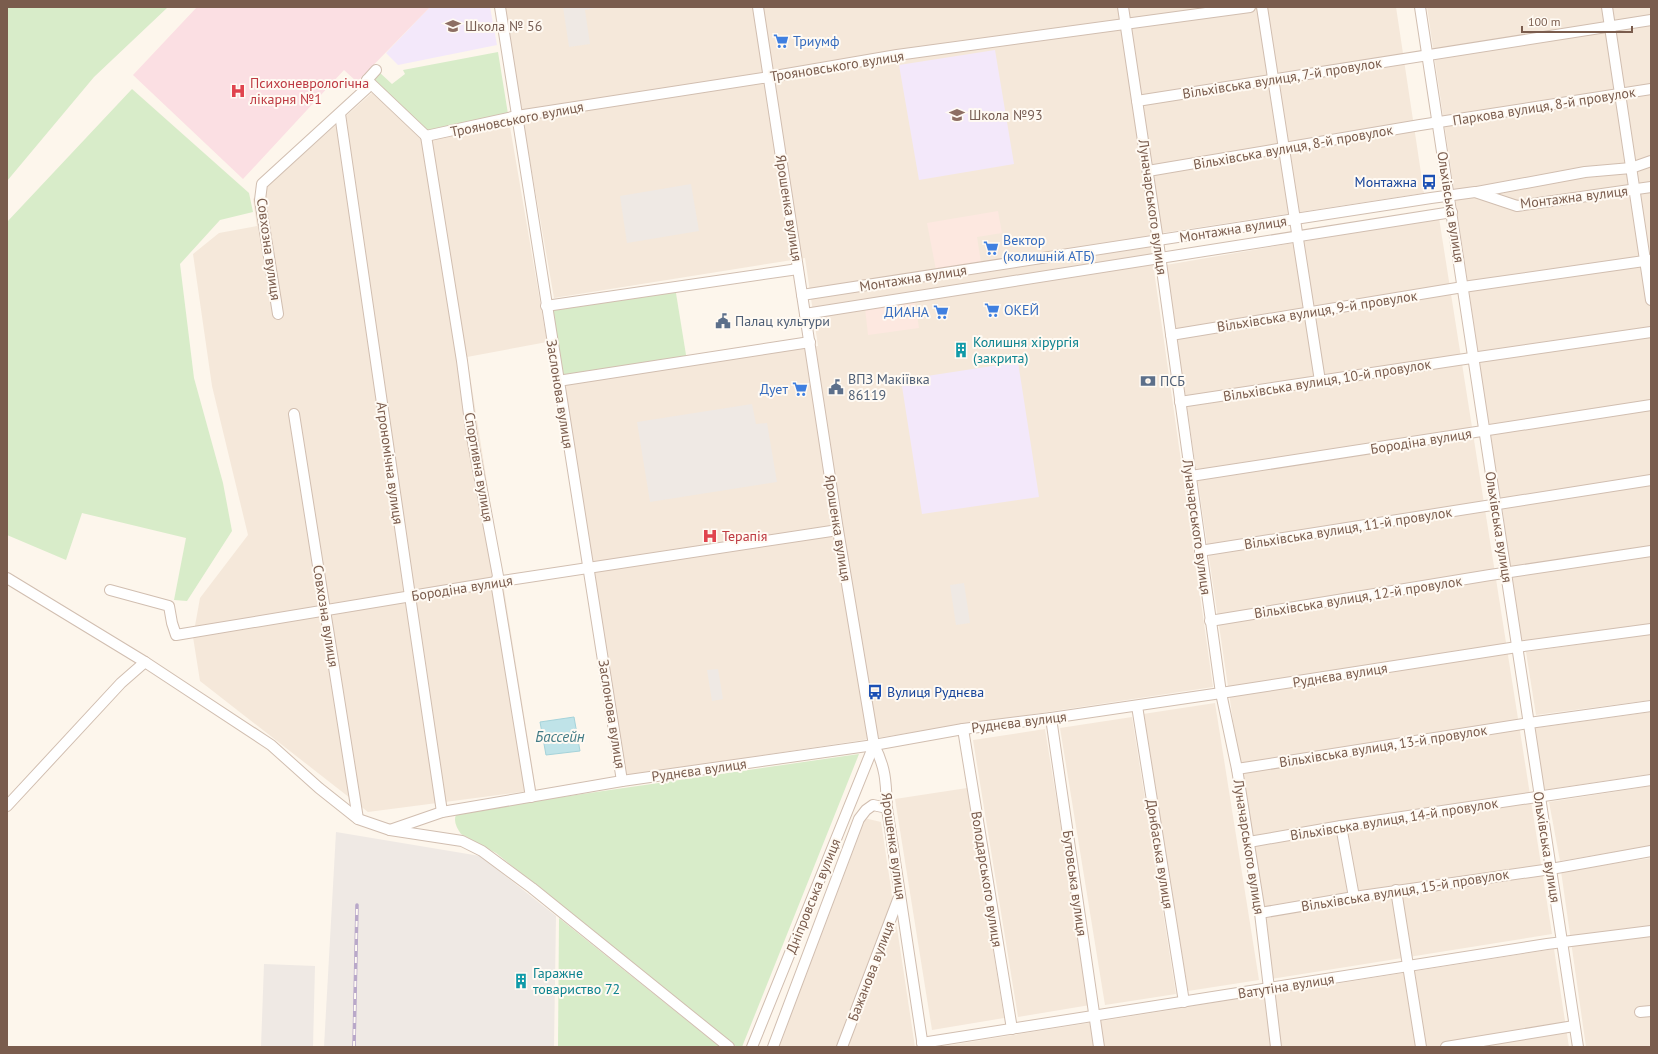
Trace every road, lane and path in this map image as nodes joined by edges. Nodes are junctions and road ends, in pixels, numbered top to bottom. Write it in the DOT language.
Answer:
graph roads {
  1 [pos="500,7"];
  2 [pos="758,7"];
  3 [pos="1123,7"];
  4 [pos="1250,7"];
  5 [pos="1262,7"];
  6 [pos="1420,7"];
  7 [pos="1607,7"];
  8 [pos="1651,20"];
  9 [pos="1126,24"];
  10 [pos="1610,26"];
  11 [pos="1427,55"];
  12 [pos="376,70"];
  13 [pos="769,77"];
  14 [pos="1272,79"];
  15 [pos="367,80"];
  16 [pos="1651,89"];
  17 [pos="1620,94"];
  18 [pos="1137,101"];
  19 [pos="340,114"];
  20 [pos="517,116"];
  21 [pos="1438,123"];
  22 [pos="426,136"];
  23 [pos="1283,148"];
  24 [pos="1651,161"];
  25 [pos="1631,168"];
  26 [pos="1148,171"];
  27 [pos="1651,187"];
  28 [pos="1634,190"];
  29 [pos="1475,192"];
  30 [pos="1449,196"];
  31 [pos="1452,212"];
  32 [pos="1296,220"];
  33 [pos="1298,236"];
  34 [pos="1158,241"];
  35 [pos="1160,258"];
  36 [pos="1648,260"];
  37 [pos="798,269"];
  38 [pos="1463,287"];
  39 [pos="802,295"];
  40 [pos="1651,300"];
  41 [pos="546,306"];
  42 [pos="1309,312"];
  43 [pos="278,314"];
  44 [pos="805,314"];
  45 [pos="1651,332"];
  46 [pos="1171,335"];
  47 [pos="810,342"];
  48 [pos="1474,358"];
  49 [pos="558,380"];
  50 [pos="1320,381"];
  51 [pos="1180,402"];
  52 [pos="1651,405"];
  53 [pos="294,414"];
  54 [pos="1485,431"];
  55 [pos="1191,476"];
  56 [pos="1651,480"];
  57 [pos="1496,503"];
  58 [pos="838,530"];
  59 [pos="1200,551"];
  60 [pos="1651,551"];
  61 [pos="588,569"];
  62 [pos="1506,574"];
  63 [pos="7,578"];
  64 [pos="496,582"];
  65 [pos="110,590"];
  66 [pos="410,596"];
  67 [pos="325,610"];
  68 [pos="1210,621"];
  69 [pos="1651,629"];
  70 [pos="1517,647"];
  71 [pos="145,662"];
  72 [pos="1221,693"];
  73 [pos="1137,706"];
  74 [pos="1651,706"];
  75 [pos="1051,718"];
  76 [pos="1529,723"];
  77 [pos="963,729"];
  78 [pos="874,745"];
  79 [pos="1237,769"];
  80 [pos="1651,780"];
  81 [pos="622,781"];
  82 [pos="1540,796"];
  83 [pos="531,797"];
  84 [pos="7,806"];
  85 [pos="887,808"];
  86 [pos="442,812"];
  87 [pos="358,818"];
  88 [pos="1341,826"];
  89 [pos="390,830"];
  90 [pos="1249,842"];
  91 [pos="1651,850"];
  92 [pos="1551,869"];
  93 [pos="1396,890"];
  94 [pos="900,896"];
  95 [pos="1354,897"];
  96 [pos="1260,913"];
  97 [pos="1651,931"];
  98 [pos="1562,942"];
  99 [pos="1409,966"];
  100 [pos="1268,988"];
  101 [pos="1184,1002"];
  102 [pos="1651,1011"];
  103 [pos="1640,1012"];
  104 [pos="1094,1016"];
  105 [pos="1574,1026"];
  106 [pos="1012,1029"];
  107 [pos="846,1035"];
  108 [pos="923,1045"];
  109 [pos="729,1047"];
  110 [pos="752,1047"];
  111 [pos="773,1047"];
  112 [pos="842,1047"];
  113 [pos="848,1047"];
  114 [pos="1099,1047"];
  115 [pos="1276,1047"];
  116 [pos="1421,1047"];
  117 [pos="1446,1047"];
  118 [pos="1578,1047"];
  1 -- 20 [label="street, Заслонова вулиця"];
  2 -- 13 [label="street, Ярошенка вулиця"];
  3 -- 9 [label="street, Луначарського вулиця"];
  4 -- 9 [label="street, Трояновського вулиця"];
  5 -- 14 [label="street"];
  6 -- 11 [label="street, Ольхівська вулиця"];
  7 -- 10 [label="street"];
  8 -- 10 [label="street, Вільхівська вулиця, 7-й провулок"];
  9 -- 13 [label="street, Трояновського вулиця"];
  9 -- 18 [label="street, Луначарського вулиця"];
  10 -- 11 [label="street, Вільхівська вулиця, 7-й провулок"];
  10 -- 17 [label="street"];
  11 -- 14 [label="street, Вільхівська вулиця, 7-й провулок"];
  11 -- 21 [label="street, Ольхівська вулиця"];
  12 -- 15 [label="street"];
  13 -- 20 [label="street, Трояновського вулиця"];
  13 -- 37 [label="street, Ярошенка вулиця"];
  14 -- 18 [label="street, Вільхівська вулиця, 7-й провулок"];
  14 -- 23 [label="street"];
  15 -- 19 [label="street"];
  15 -- 22 [label="street"];
  16 -- 17 [label="street, Паркова вулиця, 8-й провулок"];
  17 -- 21 [label="street, Паркова вулиця, 8-й провулок"];
  17 -- 25 [label="street"];
  18 -- 26 [label="street, Луначарського вулиця"];
  19 -- 43 [label="street, Совхозна вулиця"];
  19 -- 66 [label="street, Агрономічна вулиця"];
  20 -- 22 [label="street, Трояновського вулиця"];
  20 -- 41 [label="street, Заслонова вулиця"];
  21 -- 23 [label="street, Вільхівська вулиця, 8-й провулок"];
  21 -- 30 [label="street, Ольхівська вулиця"];
  22 -- 64 [label="street, Спортивна вулиця"];
  23 -- 26 [label="street, Вільхівська вулиця, 8-й провулок"];
  23 -- 32 [label="street"];
  24 -- 25 [label="street, Монтажна вулиця"];
  25 -- 28 [label="street"];
  25 -- 29 [label="street, Монтажна вулиця"];
  26 -- 34 [label="street, Луначарського вулиця"];
  27 -- 28 [label="street, Монтажна вулиця"];
  28 -- 29 [label="street, Монтажна вулиця"];
  28 -- 36 [label="street"];
  29 -- 30 [label="street, Монтажна вулиця"];
  30 -- 31 [label="street, Ольхівська вулиця"];
  30 -- 32 [label="street, Монтажна вулиця"];
  31 -- 33 [label="street, Монтажна вулиця"];
  31 -- 38 [label="street, Ольхівська вулиця"];
  32 -- 33 [label="street"];
  32 -- 34 [label="street, Монтажна вулиця"];
  33 -- 35 [label="street, Монтажна вулиця"];
  33 -- 42 [label="street"];
  34 -- 35 [label="street, Луначарського вулиця"];
  34 -- 39 [label="street, Монтажна вулиця"];
  35 -- 44 [label="street, Монтажна вулиця"];
  35 -- 46 [label="street, Луначарського вулиця"];
  36 -- 38 [label="street, Вільхівська вулиця, 9-й провулок"];
  36 -- 40 [label="street"];
  37 -- 39 [label="street, Ярошенка вулиця"];
  37 -- 41 [label="street"];
  38 -- 42 [label="street, Вільхівська вулиця, 9-й провулок"];
  38 -- 48 [label="street, Ольхівська вулиця"];
  39 -- 44 [label="street, Ярошенка вулиця"];
  41 -- 49 [label="street, Заслонова вулиця"];
  42 -- 46 [label="street, Вільхівська вулиця, 9-й провулок"];
  42 -- 50 [label="street"];
  44 -- 47 [label="street, Ярошенка вулиця"];
  45 -- 48 [label="street, Вільхівська вулиця, 10-й провулок"];
  46 -- 51 [label="street, Луначарського вулиця"];
  47 -- 49 [label="street"];
  47 -- 58 [label="street, Ярошенка вулиця"];
  48 -- 50 [label="street, Вільхівська вулиця, 10-й провулок"];
  48 -- 54 [label="street, Ольхівська вулиця"];
  49 -- 61 [label="street, Заслонова вулиця"];
  50 -- 51 [label="street, Вільхівська вулиця, 10-й провулок"];
  51 -- 55 [label="street, Луначарського вулиця"];
  52 -- 54 [label="street, Бородіна вулиця"];
  53 -- 67 [label="street, Совхозна вулиця"];
  54 -- 55 [label="street, Бородіна вулиця"];
  54 -- 57 [label="street, Ольхівська вулиця"];
  55 -- 59 [label="street, Луначарського вулиця"];
  56 -- 57 [label="street, Вільхівська вулиця, 11-й провулок"];
  57 -- 59 [label="street, Вільхівська вулиця, 11-й провулок"];
  57 -- 62 [label="street, Ольхівська вулиця"];
  58 -- 61 [label="street, Бородіна вулиця"];
  58 -- 78 [label="street, Ярошенка вулиця"];
  59 -- 68 [label="street, Луначарського вулиця"];
  60 -- 62 [label="street, Вільхівська вулиця, 12-й провулок"];
  61 -- 64 [label="street, Бородіна вулиця"];
  61 -- 81 [label="street, Заслонова вулиця"];
  62 -- 68 [label="street, Вільхівська вулиця, 12-й провулок"];
  62 -- 70 [label="street, Ольхівська вулиця"];
  63 -- 71 [label="street"];
  64 -- 66 [label="street, Бородіна вулиця"];
  64 -- 83 [label="street, Спортивна вулиця"];
  65 -- 67 [label="street, Бородіна вулиця"];
  66 -- 67 [label="street, Бородіна вулиця"];
  66 -- 86 [label="street, Агрономічна вулиця"];
  67 -- 87 [label="street, Совхозна вулиця"];
  68 -- 72 [label="street, Луначарського вулиця"];
  69 -- 70 [label="street, Руднєва вулиця"];
  70 -- 72 [label="street, Руднєва вулиця"];
  70 -- 76 [label="street, Ольхівська вулиця"];
  71 -- 84 [label="street"];
  71 -- 87 [label="street"];
  72 -- 73 [label="street, Руднєва вулиця"];
  72 -- 79 [label="street, Луначарського вулиця"];
  73 -- 75 [label="street, Руднєва вулиця"];
  73 -- 101 [label="street, Донбаська вулиця"];
  74 -- 76 [label="street, Вільхівська вулиця, 13-й провулок"];
  75 -- 77 [label="street, Руднєва вулиця"];
  75 -- 104 [label="street, Бутовська вулиця"];
  76 -- 79 [label="street, Вільхівська вулиця, 13-й провулок"];
  76 -- 82 [label="street, Ольхівська вулиця"];
  77 -- 78 [label="street, Руднєва вулиця"];
  77 -- 106 [label="street, Володарського вулиця"];
  78 -- 81 [label="street, Руднєва вулиця"];
  78 -- 85 [label="street, Ярошенка вулиця"];
  78 -- 110 [label="street, Дніпровська вулиця"];
  79 -- 90 [label="street, Луначарського вулиця"];
  80 -- 82 [label="street, Вільхівська вулиця, 14-й провулок"];
  81 -- 83 [label="street, Руднєва вулиця"];
  82 -- 88 [label="street, Вільхівська вулиця, 14-й провулок"];
  82 -- 92 [label="street, Ольхівська вулиця"];
  83 -- 86 [label="street, Руднєва вулиця"];
  85 -- 94 [label="street, Ярошенка вулиця"];
  85 -- 111 [label="street, Дніпровська вулиця"];
  86 -- 89 [label="street, Руднєва вулиця"];
  87 -- 89 [label="street"];
  88 -- 90 [label="street, Вільхівська вулиця, 14-й провулок"];
  88 -- 95 [label="street"];
  89 -- 109 [label="street"];
  90 -- 96 [label="street, Луначарського вулиця"];
  91 -- 92 [label="street, Вільхівська вулиця, 15-й провулок"];
  92 -- 93 [label="street, Вільхівська вулиця, 15-й провулок"];
  92 -- 98 [label="street, Ольхівська вулиця"];
  93 -- 95 [label="street, Вільхівська вулиця, 15-й провулок"];
  93 -- 99 [label="street"];
  94 -- 107 [label="street, Бажанова вулиця"];
  94 -- 108 [label="street, Ярошенка вулиця"];
  95 -- 96 [label="street, Вільхівська вулиця, 15-й провулок"];
  96 -- 100 [label="street, Луначарського вулиця"];
  97 -- 98 [label="street, Ватутіна вулиця"];
  98 -- 99 [label="street, Ватутіна вулиця"];
  98 -- 105 [label="street, Ольхівська вулиця"];
  99 -- 100 [label="street, Ватутіна вулиця"];
  99 -- 116 [label="street"];
  100 -- 101 [label="street, Ватутіна вулиця"];
  100 -- 115 [label="street, Луначарського вулиця"];
  101 -- 104 [label="street, Ватутіна вулиця"];
  102 -- 103 [label="street"];
  104 -- 106 [label="street, Ватутіна вулиця"];
  104 -- 114 [label="street, Бутовська вулиця"];
  105 -- 117 [label="street"];
  105 -- 118 [label="street, Ольхівська вулиця"];
  106 -- 108 [label="street, Ватутіна вулиця"];
  107 -- 112 [label="street, Бажанова вулиця"];
  107 -- 113 [label="street"];
}
